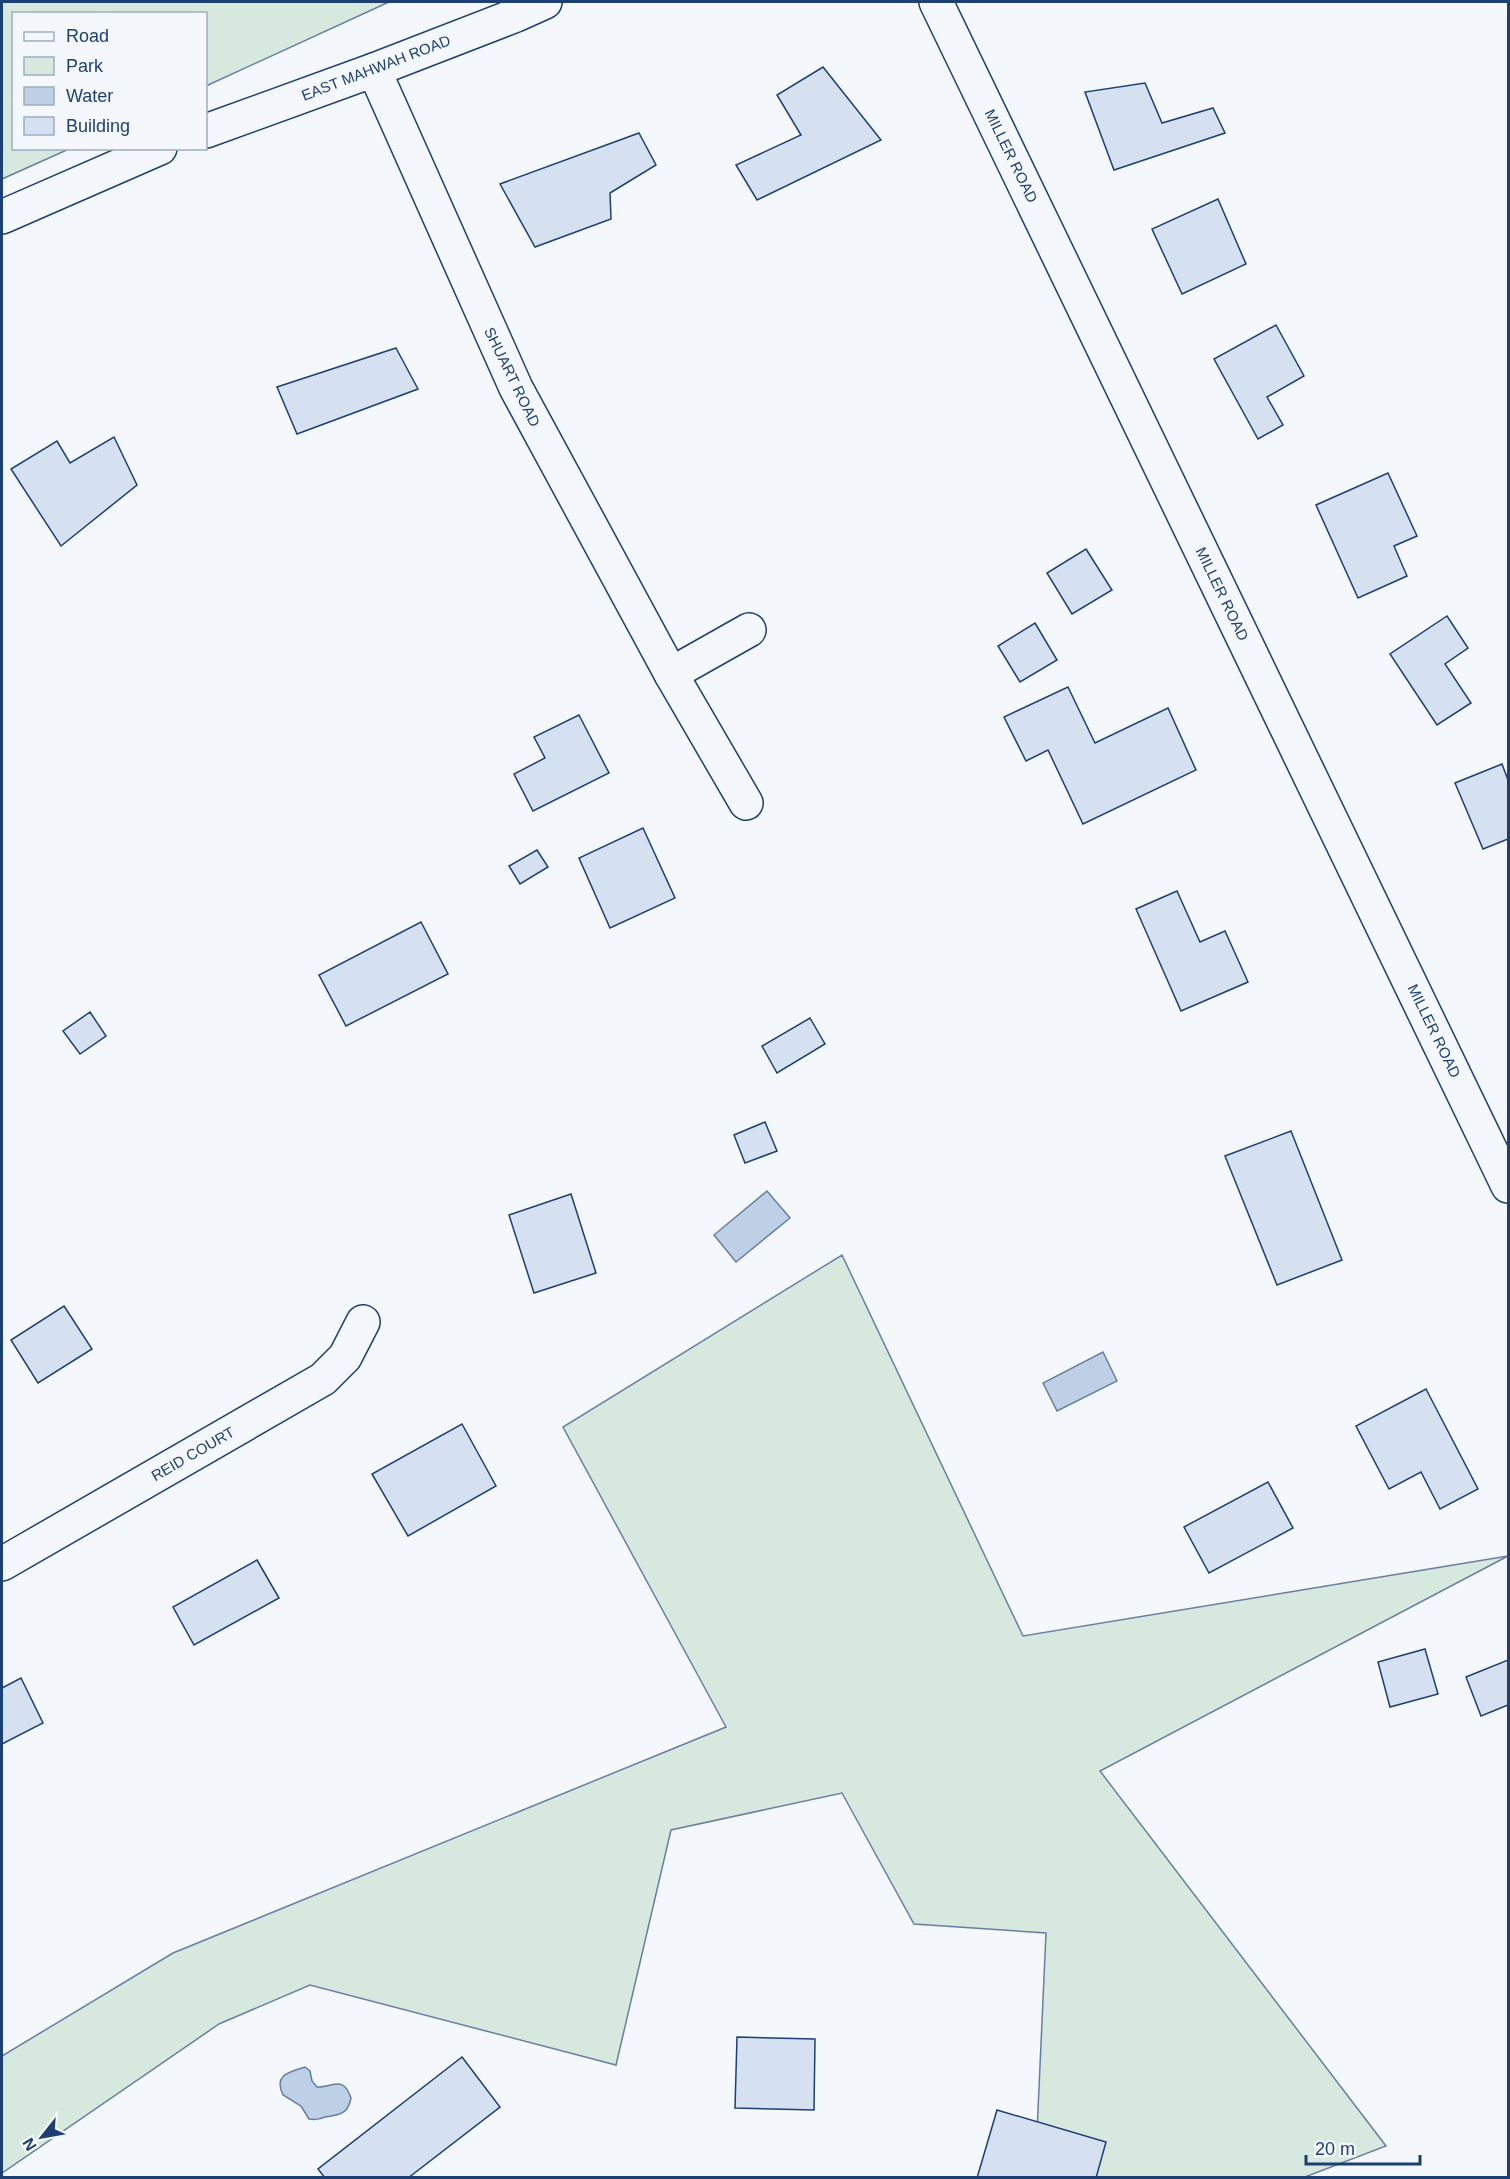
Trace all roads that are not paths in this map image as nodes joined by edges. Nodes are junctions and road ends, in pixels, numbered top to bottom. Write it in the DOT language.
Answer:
graph roads {
  1 [pos="545,2"];
  2 [pos="936,2"];
  3 [pos="374,70"];
  4 [pos="207,131"];
  5 [pos="155,150"];
  6 [pos="2,217"];
  7 [pos="749,630"];
  8 [pos="671,674"];
  9 [pos="746,803"];
  10 [pos="1509,1186"];
  11 [pos="363,1322"];
  12 [pos="2,1564"];
  1 -- 3 [label="street, EAST MAHWAH ROAD"];
  2 -- 10 [label="street, MILLER ROAD"];
  3 -- 4 [label="street, EAST MAHWAH ROAD"];
  3 -- 8 [label="street, SHUART ROAD"];
  5 -- 6 [label="street"];
  7 -- 8 [label="street"];
  8 -- 9 [label="street, SHUART ROAD"];
  11 -- 12 [label="street, REID COURT"];
}
